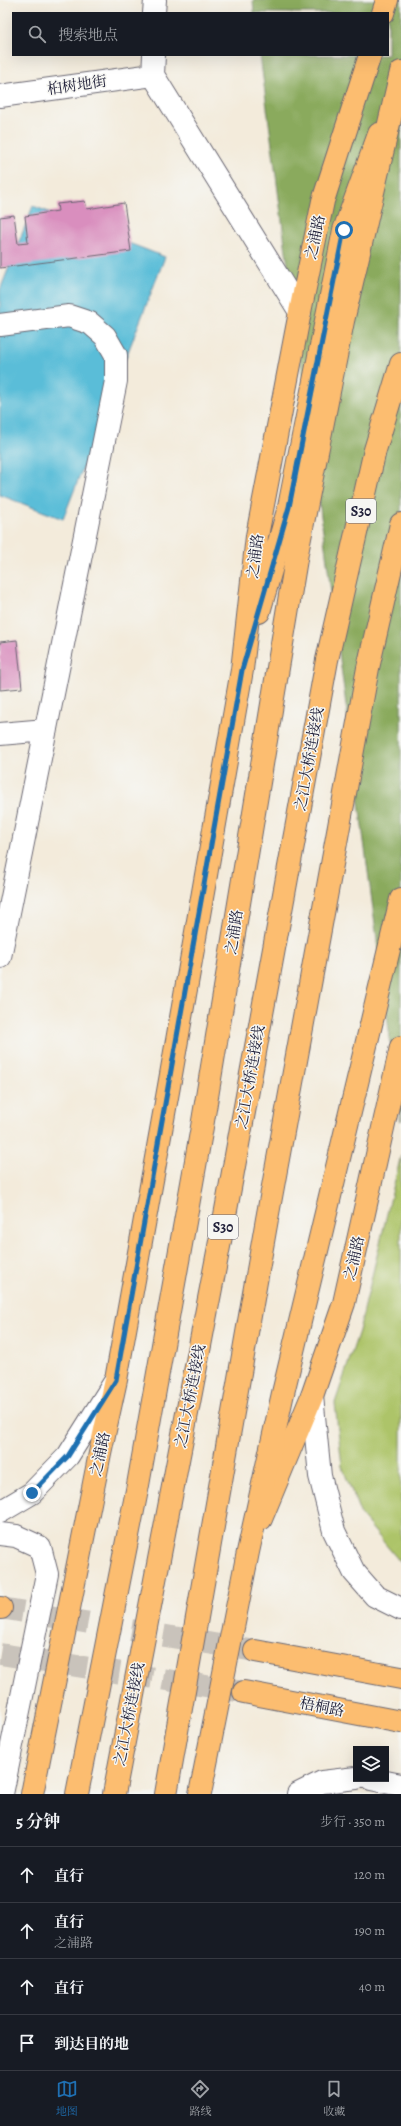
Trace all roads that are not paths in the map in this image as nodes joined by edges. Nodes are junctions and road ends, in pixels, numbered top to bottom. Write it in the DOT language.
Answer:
graph roads {
  1 [pos="155,0"];
  2 [pos="387,0"];
  3 [pos="154,12"];
  4 [pos="383,12"];
  5 [pos="370,56"];
  6 [pos="154,65"];
  7 [pos="399,79"];
  8 [pos="0,96"];
  9 [pos="300,312"];
  10 [pos="0,325"];
  11 [pos="401,364"];
  12 [pos="401,524"];
  13 [pos="242,670"];
  14 [pos="46,730"];
  15 [pos="0,734"];
  16 [pos="401,899"];
  17 [pos="0,957"];
  18 [pos="401,1047"];
  19 [pos="116,1380"];
  20 [pos="312,1396"];
  21 [pos="0,1512"];
  22 [pos="0,1534"];
  23 [pos="248,1552"];
  24 [pos="401,1609"];
  25 [pos="255,1651"];
  26 [pos="401,1678"];
  27 [pos="244,1692"];
  28 [pos="401,1722"];
  29 [pos="353,1778"];
  30 [pos="386,1782"];
  31 [pos="401,1785"];
  32 [pos="2,1794"];
  33 [pos="32,1794"];
  34 [pos="77,1794"];
  35 [pos="114,1794"];
  36 [pos="166,1794"];
  37 [pos="200,1794"];
  38 [pos="298,1794"];
  1 -- 3 [label="street"];
  2 -- 4 [label="main road"];
  5 -- 9 [label="main road, 之浦路"];
  6 -- 8 [label="street, 桕树地街"];
  6 -- 9 [label="street"];
  7 -- 13 [label="main road"];
  7 -- 34 [label="main road, 之浦路"];
  9 -- 13 [label="main road, 之浦路"];
  10 -- 14 [label="street"];
  11 -- 35 [label="main road, 之江大桥连接线 / S30"];
  12 -- 36 [label="main road"];
  13 -- 19 [label="main road, 之浦路"];
  14 -- 15 [label="street"];
  14 -- 17 [label="street"];
  16 -- 23 [label="main road, 之浦路"];
  18 -- 20 [label="main road, 之浦路"];
  19 -- 21 [label="street"];
  19 -- 33 [label="main road, 之浦路"];
  20 -- 23 [label="main road, 之浦路"];
  20 -- 24 [label="street"];
  22 -- 32 [label="street"];
  23 -- 37 [label="main road, 之浦路"];
  25 -- 26 [label="main road"];
  27 -- 28 [label="main road, 梧桐路"];
  29 -- 38 [label="street"];
  30 -- 31 [label="street"];
}
